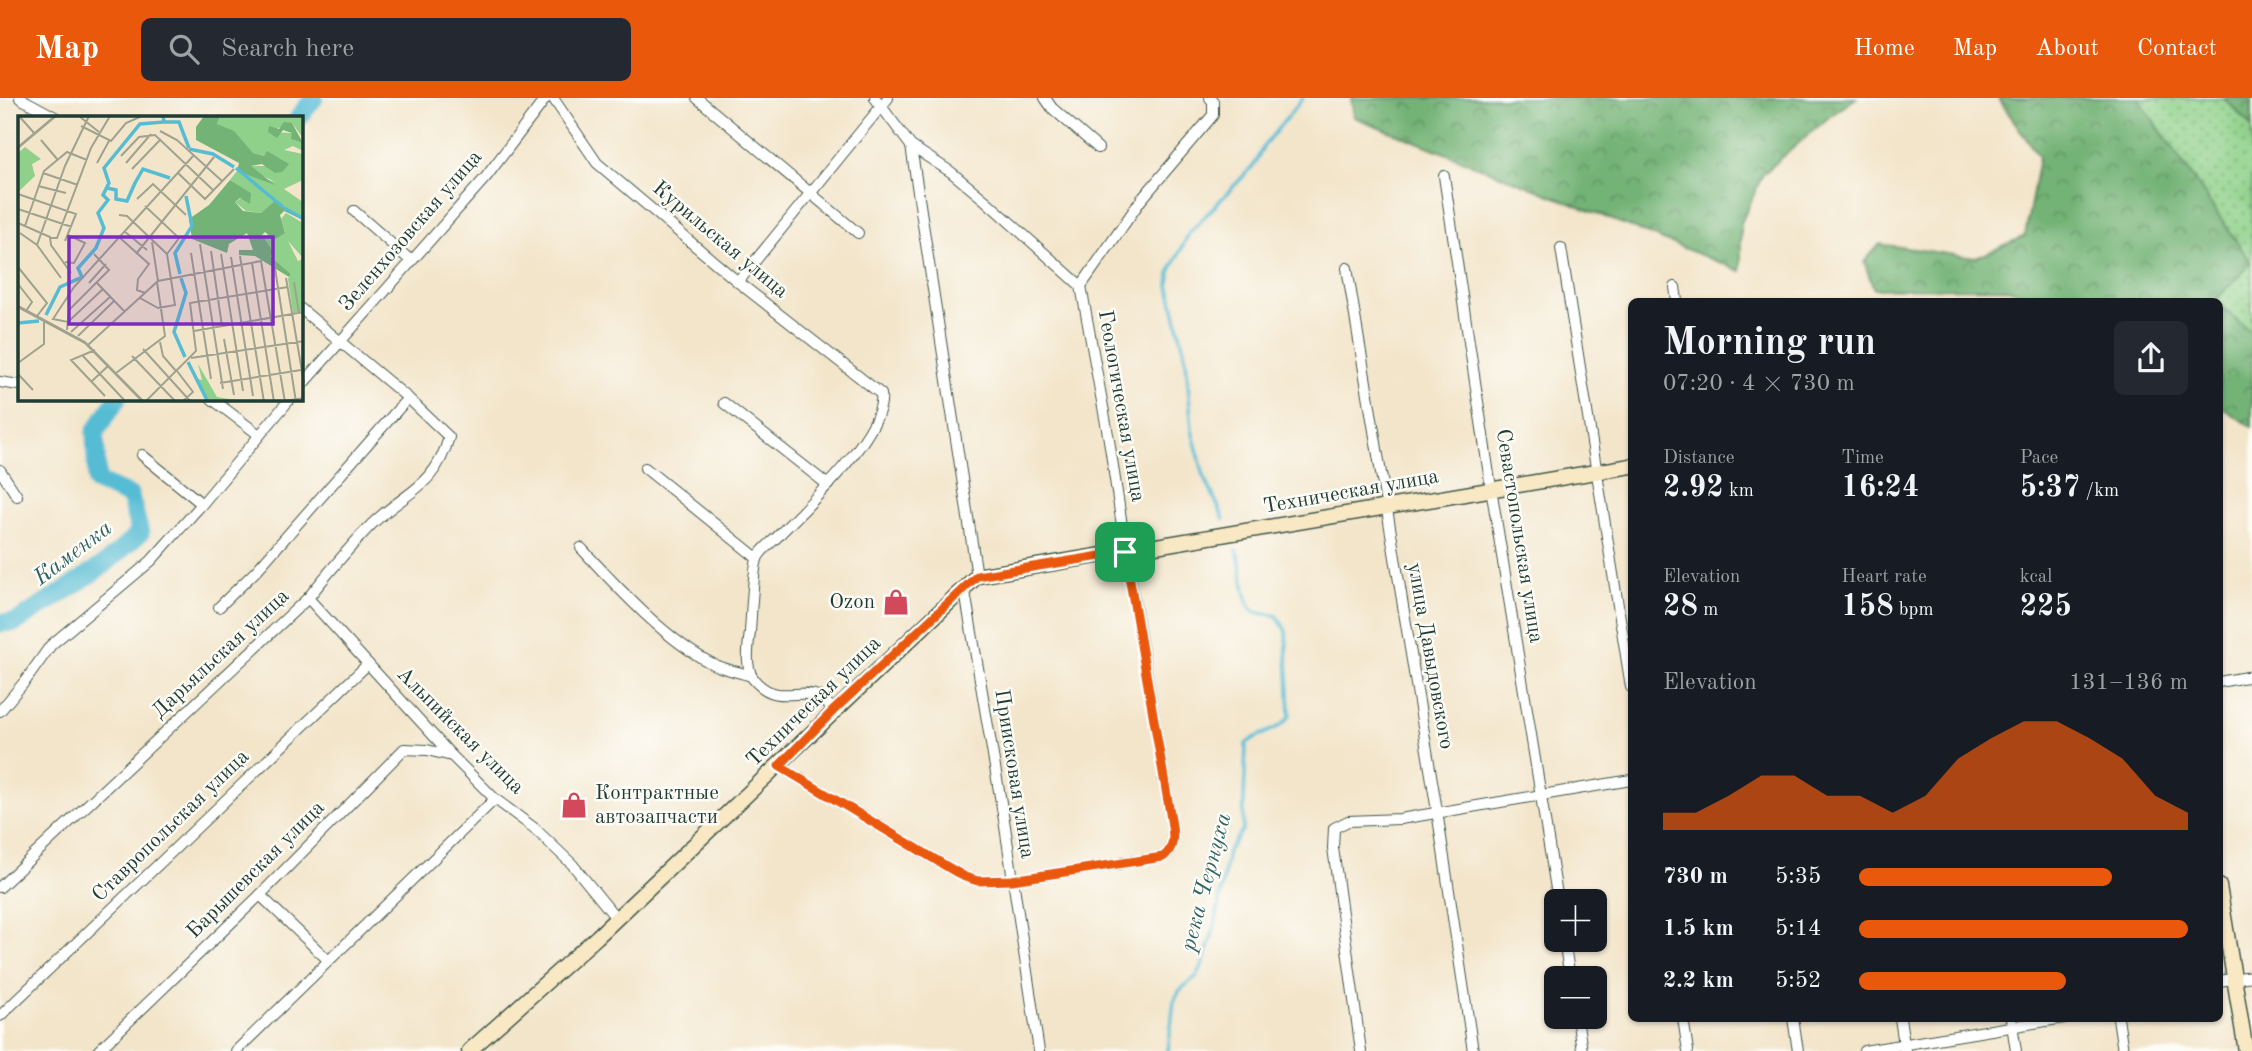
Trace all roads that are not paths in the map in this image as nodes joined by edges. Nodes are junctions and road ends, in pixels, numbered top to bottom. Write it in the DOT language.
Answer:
graph roads {
  1 [pos="20,98"];
  2 [pos="546,98"];
  3 [pos="553,98"];
  4 [pos="697,98"];
  5 [pos="1045,98"];
  6 [pos="1210,98"];
  7 [pos="882,100"];
  8 [pos="53,116"];
  9 [pos="911,146"];
  10 [pos="1098,148"];
  11 [pos="1444,176"];
  12 [pos="811,194"];
  13 [pos="354,211"];
  14 [pos="858,233"];
  15 [pos="1561,248"];
  16 [pos="410,260"];
  17 [pos="1347,268"];
  18 [pos="738,282"];
  19 [pos="1081,286"];
  20 [pos="1675,287"];
  21 [pos="1677,298"];
  22 [pos="303,311"];
  23 [pos="340,342"];
  24 [pos="0,382"];
  25 [pos="303,384"];
  26 [pos="18,385"];
  27 [pos="408,398"];
  28 [pos="215,401"];
  29 [pos="288,401"];
  30 [pos="724,403"];
  31 [pos="258,434"];
  32 [pos="142,455"];
  33 [pos="1628,467"];
  34 [pos="645,468"];
  35 [pos="0,470"];
  36 [pos="1596,472"];
  37 [pos="828,485"];
  38 [pos="1491,488"];
  39 [pos="17,496"];
  40 [pos="202,503"];
  41 [pos="1386,507"];
  42 [pos="581,548"];
  43 [pos="1125,552"];
  44 [pos="757,558"];
  45 [pos="977,576"];
  46 [pos="964,586"];
  47 [pos="309,598"];
  48 [pos="219,607"];
  49 [pos="368,664"];
  50 [pos="1628,669"];
  51 [pos="751,676"];
  52 [pos="2252,676"];
  53 [pos="2223,681"];
  54 [pos="834,710"];
  55 [pos="0,711"];
  56 [pos="452,756"];
  57 [pos="779,766"];
  58 [pos="1628,780"];
  59 [pos="1540,794"];
  60 [pos="495,799"];
  61 [pos="1437,811"];
  62 [pos="1012,880"];
  63 [pos="0,887"];
  64 [pos="1556,889"];
  65 [pos="260,895"];
  66 [pos="2223,909"];
  67 [pos="616,918"];
  68 [pos="328,960"];
  69 [pos="2252,976"];
  70 [pos="2235,979"];
  71 [pos="2223,980"];
  72 [pos="0,1016"];
  73 [pos="1684,1022"];
  74 [pos="1794,1022"];
  75 [pos="1901,1022"];
  76 [pos="2119,1022"];
  77 [pos="2012,1023"];
  78 [pos="1579,1029"];
  79 [pos="1905,1047"];
  80 [pos="98,1051"];
  81 [pos="236,1051"];
  82 [pos="469,1051"];
  83 [pos="1039,1051"];
  84 [pos="1361,1051"];
  85 [pos="1473,1051"];
  86 [pos="1582,1051"];
  87 [pos="1688,1051"];
  88 [pos="1798,1051"];
  89 [pos="1864,1051"];
  90 [pos="2016,1051"];
  91 [pos="2123,1051"];
  92 [pos="2246,1051"];
  1 -- 8 [label="street"];
  2 -- 16 [label="street, Зеленхозовская улица"];
  3 -- 18 [label="street, Курильская улица"];
  4 -- 12 [label="street"];
  5 -- 10 [label="street"];
  6 -- 19 [label="street"];
  7 -- 9 [label="street, Геологическая улица"];
  7 -- 12 [label="street"];
  9 -- 19 [label="street, Геологическая улица"];
  9 -- 45 [label="street"];
  11 -- 38 [label="street, Севастопольская улица"];
  12 -- 14 [label="street"];
  12 -- 18 [label="street"];
  13 -- 16 [label="street"];
  15 -- 36 [label="street"];
  16 -- 23 [label="street, Зеленхозовская улица"];
  17 -- 41 [label="street, улица Давыдовского"];
  18 -- 37 [label="street, Курильская улица"];
  19 -- 43 [label="street, Геологическая улица"];
  20 -- 21 [label="street"];
  22 -- 23 [label="street"];
  23 -- 25 [label="street, Зеленхозовская улица"];
  23 -- 27 [label="street"];
  24 -- 26 [label="street"];
  27 -- 47 [label="street, Дарьяльская улица"];
  27 -- 48 [label="street"];
  28 -- 31 [label="street"];
  29 -- 31 [label="street"];
  30 -- 37 [label="street"];
  31 -- 40 [label="street"];
  32 -- 40 [label="street"];
  33 -- 36 [label="street, Техническая улица"];
  34 -- 44 [label="street"];
  35 -- 39 [label="street"];
  36 -- 38 [label="street, Техническая улица"];
  36 -- 50 [label="street"];
  37 -- 44 [label="street"];
  38 -- 41 [label="street, Техническая улица"];
  38 -- 59 [label="street, Севастопольская улица"];
  40 -- 55 [label="street"];
  41 -- 43 [label="street, Техническая улица"];
  41 -- 61 [label="street, улица Давыдовского"];
  42 -- 51 [label="street"];
  43 -- 45 [label="street, Техническая улица"];
  43 -- 62 [label="street, Геологическая улица"];
  44 -- 51 [label="street"];
  45 -- 46 [label="street, Техническая улица"];
  46 -- 54 [label="street, Техническая улица"];
  46 -- 62 [label="street, Приисковая улица"];
  47 -- 49 [label="street, Альпийская улица"];
  47 -- 63 [label="street, Дарьяльская улица"];
  49 -- 56 [label="street, Альпийская улица"];
  49 -- 72 [label="street, Ставропольская улица"];
  51 -- 54 [label="street"];
  52 -- 53 [label="street"];
  54 -- 57 [label="street, Техническая улица"];
  56 -- 60 [label="street, Альпийская улица"];
  56 -- 65 [label="street, Барышевская улица"];
  57 -- 62 [label="street"];
  57 -- 67 [label="street, Техническая улица"];
  58 -- 59 [label="street"];
  59 -- 61 [label="street"];
  59 -- 64 [label="street, Севастопольская улица"];
  60 -- 67 [label="street, Альпийская улица"];
  60 -- 68 [label="street"];
  61 -- 84 [label="street"];
  61 -- 85 [label="street, улица Давыдовского"];
  62 -- 83 [label="street, Приисковая улица"];
  65 -- 68 [label="street"];
  65 -- 80 [label="street, Барышевская улица"];
  66 -- 70 [label="street"];
  67 -- 82 [label="street, Техническая улица"];
  68 -- 81 [label="street"];
  69 -- 70 [label="street"];
  70 -- 71 [label="street"];
  70 -- 92 [label="street"];
  73 -- 87 [label="street"];
  74 -- 88 [label="street"];
  75 -- 79 [label="street"];
  76 -- 91 [label="street"];
  77 -- 79 [label="street"];
  77 -- 90 [label="street"];
  78 -- 86 [label="street"];
  79 -- 89 [label="street"];
}
